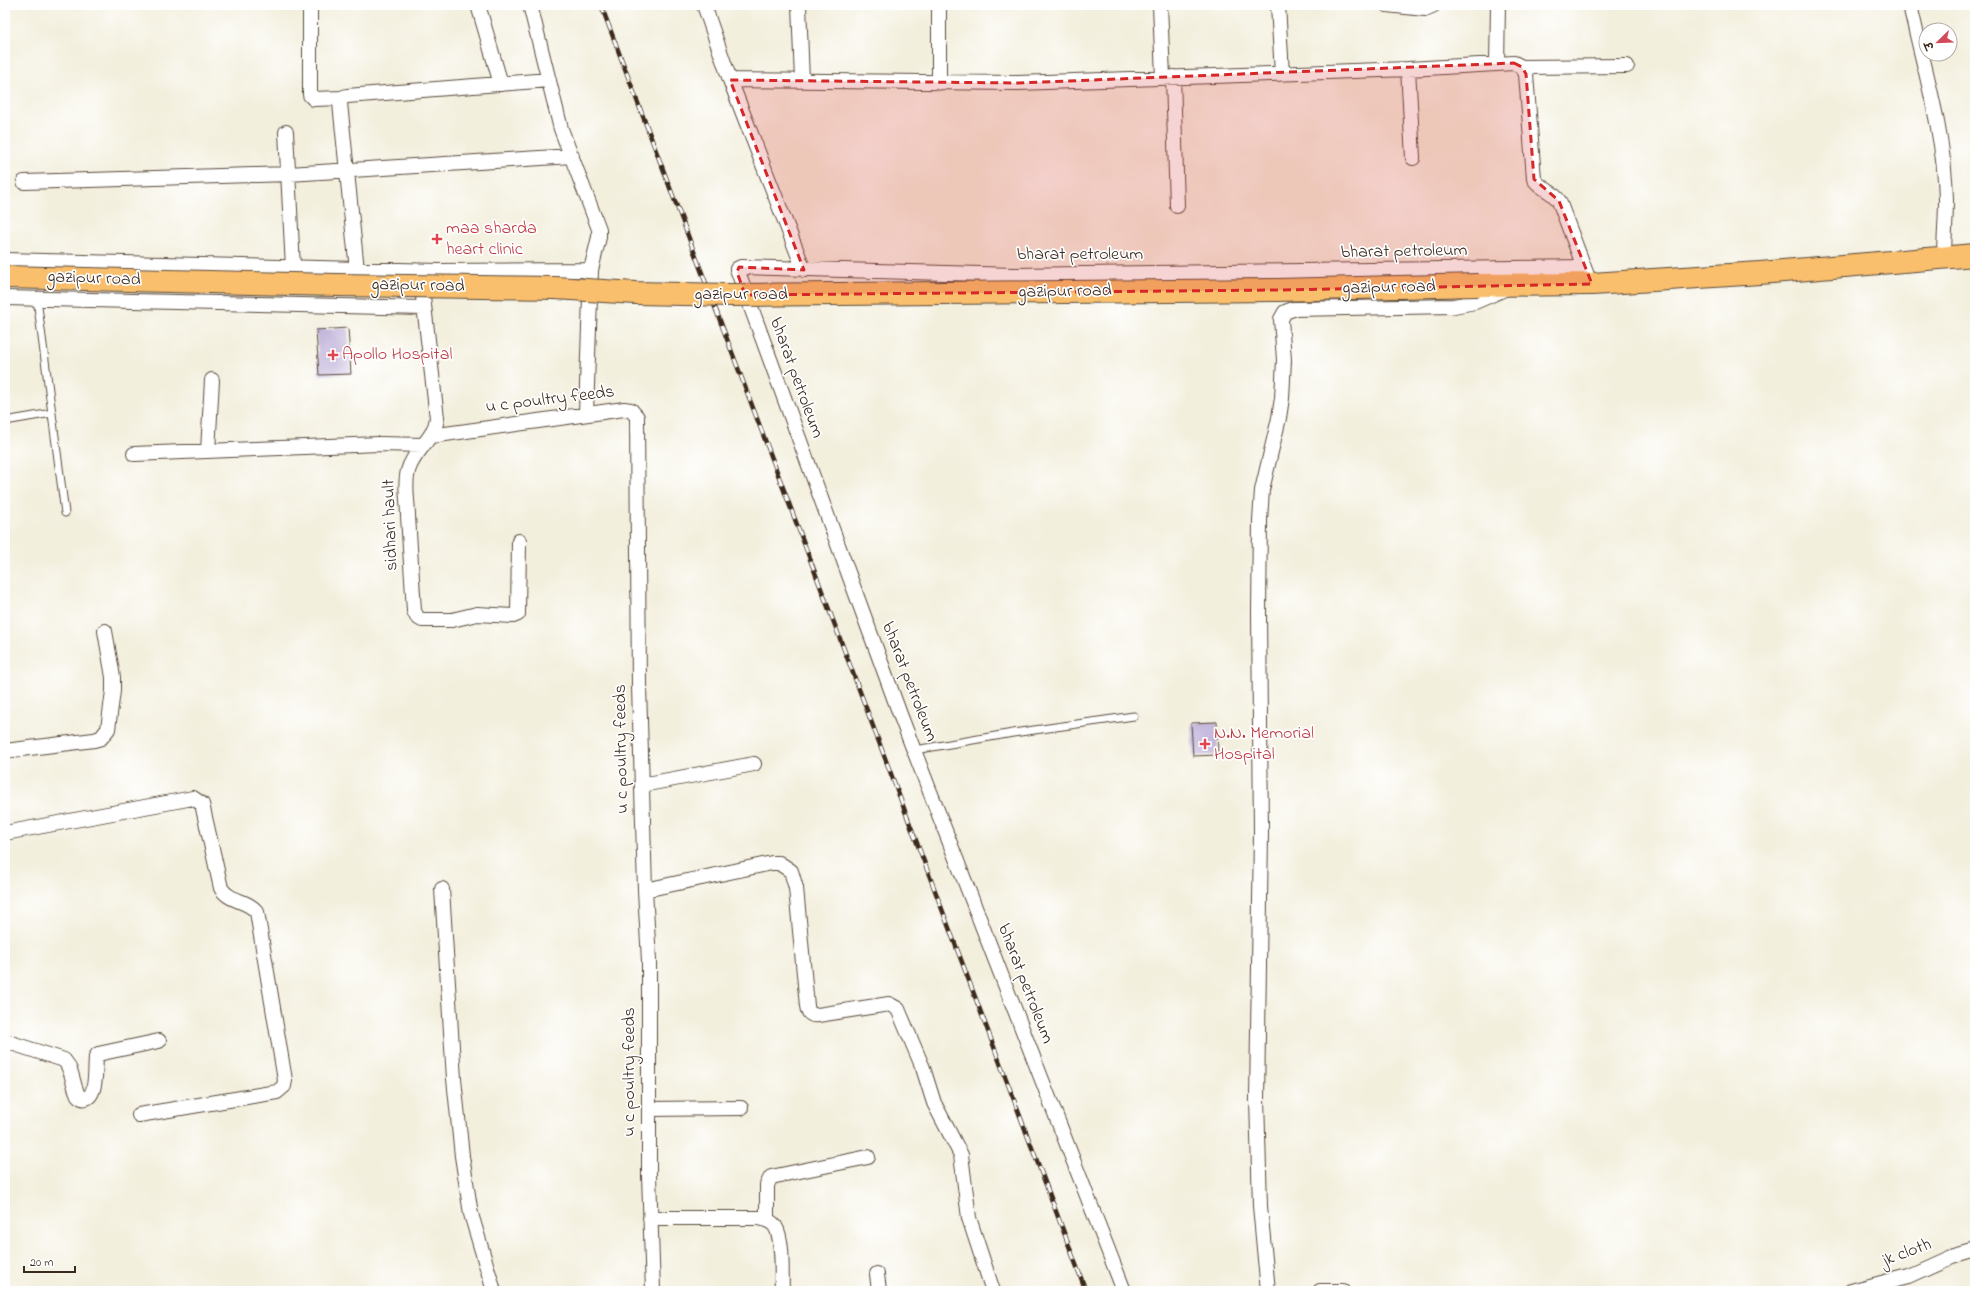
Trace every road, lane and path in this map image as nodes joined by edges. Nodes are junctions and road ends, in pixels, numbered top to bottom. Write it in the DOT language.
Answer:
graph roads {
  1 [pos="310,5"];
  2 [pos="478,5"];
  3 [pos="530,5"];
  4 [pos="704,5"];
  5 [pos="799,5"];
  6 [pos="939,5"];
  7 [pos="1160,5"];
  8 [pos="1278,5"];
  9 [pos="1387,5"];
  10 [pos="1434,5"];
  11 [pos="1498,5"];
  12 [pos="1910,5"];
  13 [pos="1497,64"];
  14 [pos="1627,66"];
  15 [pos="1522,67"];
  16 [pos="1408,69"];
  17 [pos="1282,74"];
  18 [pos="1168,77"];
  19 [pos="549,80"];
  20 [pos="730,80"];
  21 [pos="802,80"];
  22 [pos="938,83"];
  23 [pos="501,84"];
  24 [pos="341,98"];
  25 [pos="286,132"];
  26 [pos="572,156"];
  27 [pos="1413,158"];
  28 [pos="346,171"];
  29 [pos="289,174"];
  30 [pos="24,182"];
  31 [pos="1177,206"];
  32 [pos="1975,255"];
  33 [pos="1944,258"];
  34 [pos="5,260"];
  35 [pos="293,268"];
  36 [pos="357,270"];
  37 [pos="591,270"];
  38 [pos="804,270"];
  39 [pos="420,271"];
  40 [pos="1587,276"];
  41 [pos="5,277"];
  42 [pos="1512,286"];
  43 [pos="5,298"];
  44 [pos="37,299"];
  45 [pos="424,308"];
  46 [pos="212,380"];
  47 [pos="52,413"];
  48 [pos="586,413"];
  49 [pos="5,421"];
  50 [pos="427,440"];
  51 [pos="208,451"];
  52 [pos="134,454"];
  53 [pos="65,513"];
  54 [pos="519,541"];
  55 [pos="105,631"];
  56 [pos="1134,716"];
  57 [pos="915,750"];
  58 [pos="5,751"];
  59 [pos="754,764"];
  60 [pos="642,785"];
  61 [pos="5,832"];
  62 [pos="442,889"];
  63 [pos="645,890"];
  64 [pos="5,1041"];
  65 [pos="159,1041"];
  66 [pos="741,1108"];
  67 [pos="649,1109"];
  68 [pos="139,1115"];
  69 [pos="868,1157"];
  70 [pos="650,1218"];
  71 [pos="767,1220"];
  72 [pos="1975,1250"];
  73 [pos="877,1274"];
  74 [pos="494,1291"];
  75 [pos="653,1291"];
  76 [pos="782,1291"];
  77 [pos="879,1291"];
  78 [pos="993,1291"];
  79 [pos="1124,1291"];
  80 [pos="1268,1291"];
  81 [pos="1320,1291"];
  82 [pos="1343,1291"];
  83 [pos="1851,1291"];
  1 -- 24 [label="street"];
  2 -- 23 [label="street"];
  3 -- 19 [label="street"];
  4 -- 20 [label="street"];
  5 -- 21 [label="street"];
  6 -- 22 [label="street"];
  7 -- 18 [label="street"];
  8 -- 17 [label="street"];
  9 -- 10 [label="street"];
  11 -- 13 [label="street"];
  12 -- 33 [label="street"];
  13 -- 15 [label="street"];
  13 -- 16 [label="street"];
  14 -- 15 [label="street"];
  15 -- 40 [label="street"];
  16 -- 17 [label="street"];
  16 -- 27 [label="street"];
  17 -- 18 [label="street"];
  18 -- 22 [label="street"];
  18 -- 31 [label="street"];
  19 -- 23 [label="street"];
  19 -- 26 [label="street"];
  20 -- 21 [label="street"];
  20 -- 38 [label="street"];
  21 -- 22 [label="street"];
  23 -- 24 [label="street"];
  24 -- 28 [label="street"];
  25 -- 29 [label="street"];
  26 -- 28 [label="street"];
  26 -- 37 [label="street"];
  28 -- 29 [label="street"];
  28 -- 36 [label="street"];
  29 -- 30 [label="street"];
  29 -- 35 [label="street"];
  32 -- 33 [label="main road, gazipur road"];
  33 -- 40 [label="main road, gazipur road"];
  34 -- 35 [label="street"];
  35 -- 36 [label="street"];
  36 -- 39 [label="street"];
  37 -- 39 [label="street"];
  37 -- 48 [label="street"];
  38 -- 40 [label="street, bharat petroleum"];
  38 -- 57 [label="street, bharat petroleum"];
  39 -- 45 [label="street, sidhari hault"];
  40 -- 42 [label="main road, gazipur road"];
  41 -- 42 [label="main road, gazipur road, bridge"];
  42 -- 80 [label="street"];
  43 -- 44 [label="street"];
  44 -- 45 [label="street"];
  44 -- 47 [label="lane"];
  45 -- 50 [label="street, sidhari hault"];
  46 -- 51 [label="street"];
  47 -- 49 [label="lane"];
  47 -- 53 [label="lane"];
  48 -- 50 [label="street, u c poultry feeds"];
  48 -- 60 [label="street, u c poultry feeds"];
  50 -- 51 [label="street, u c poultry feeds"];
  50 -- 54 [label="street, sidhari hault"];
  51 -- 52 [label="street, u c poultry feeds"];
  55 -- 58 [label="street"];
  56 -- 57 [label="lane"];
  57 -- 79 [label="street, bharat petroleum"];
  59 -- 60 [label="street"];
  60 -- 63 [label="street, u c poultry feeds"];
  61 -- 68 [label="street"];
  62 -- 74 [label="street"];
  63 -- 67 [label="street, u c poultry feeds"];
  63 -- 78 [label="street"];
  64 -- 65 [label="street"];
  66 -- 67 [label="street"];
  67 -- 70 [label="street, u c poultry feeds"];
  69 -- 71 [label="street"];
  70 -- 71 [label="street"];
  70 -- 75 [label="street, u c poultry feeds"];
  71 -- 76 [label="street"];
  72 -- 83 [label="street, jk cloth"];
  73 -- 77 [label="street"];
  81 -- 82 [label="street"];
}
